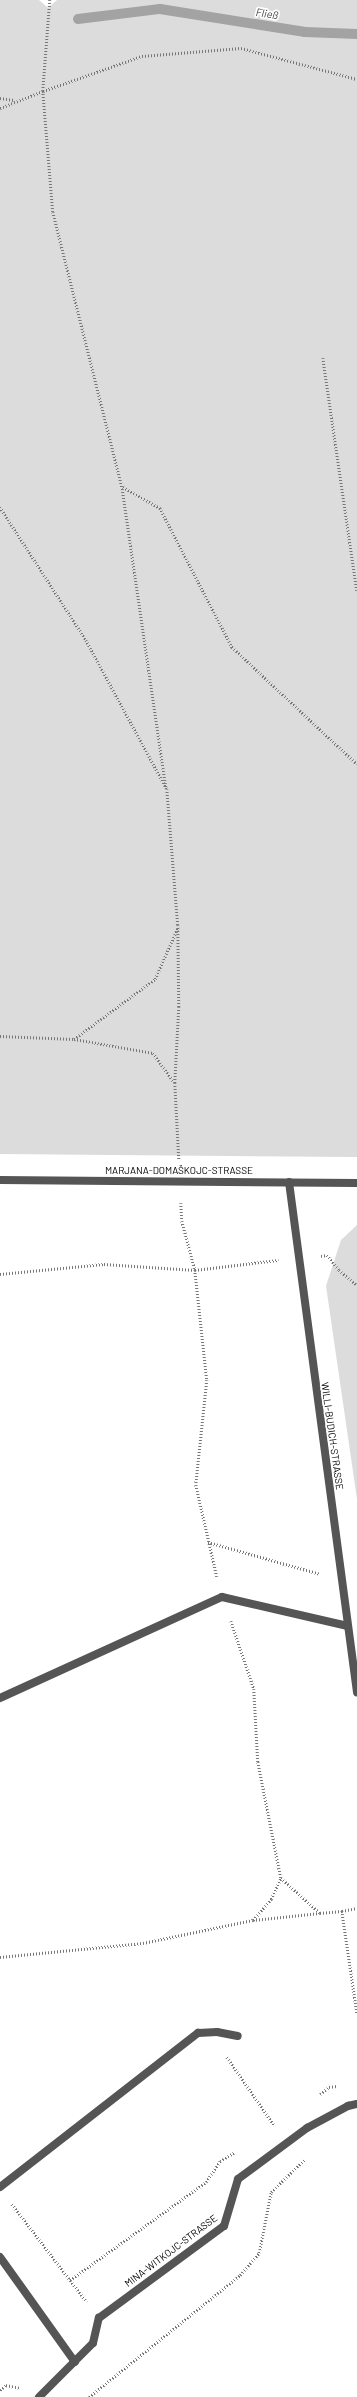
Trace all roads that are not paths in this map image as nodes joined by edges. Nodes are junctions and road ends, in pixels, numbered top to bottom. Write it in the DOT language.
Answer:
graph roads {
  1 [pos="0,1180"];
  2 [pos="289,1182"];
  3 [pos="357,1183"];
  4 [pos="348,1626"];
  5 [pos="357,1692"];
  6 [pos="0,1698"];
  7 [pos="238,2036"];
  8 [pos="357,2104"];
  9 [pos="0,2187"];
  10 [pos="0,2257"];
  11 [pos="74,2362"];
  12 [pos="39,2397"];
  1 -- 2 [label="street, MARJANA-DOMAŠKOJC-STRASSE"];
  2 -- 3 [label="street, MARJANA-DOMAŠKOJC-STRASSE"];
  2 -- 4 [label="street, WILLI-BUDICH-STRASSE"];
  4 -- 5 [label="street, WILLI-BUDICH-STRASSE"];
  4 -- 6 [label="street"];
  7 -- 9 [label="street"];
  8 -- 11 [label="street, MINA-WITKOJC-STRASSE"];
  10 -- 11 [label="street"];
  11 -- 12 [label="street"];
}
